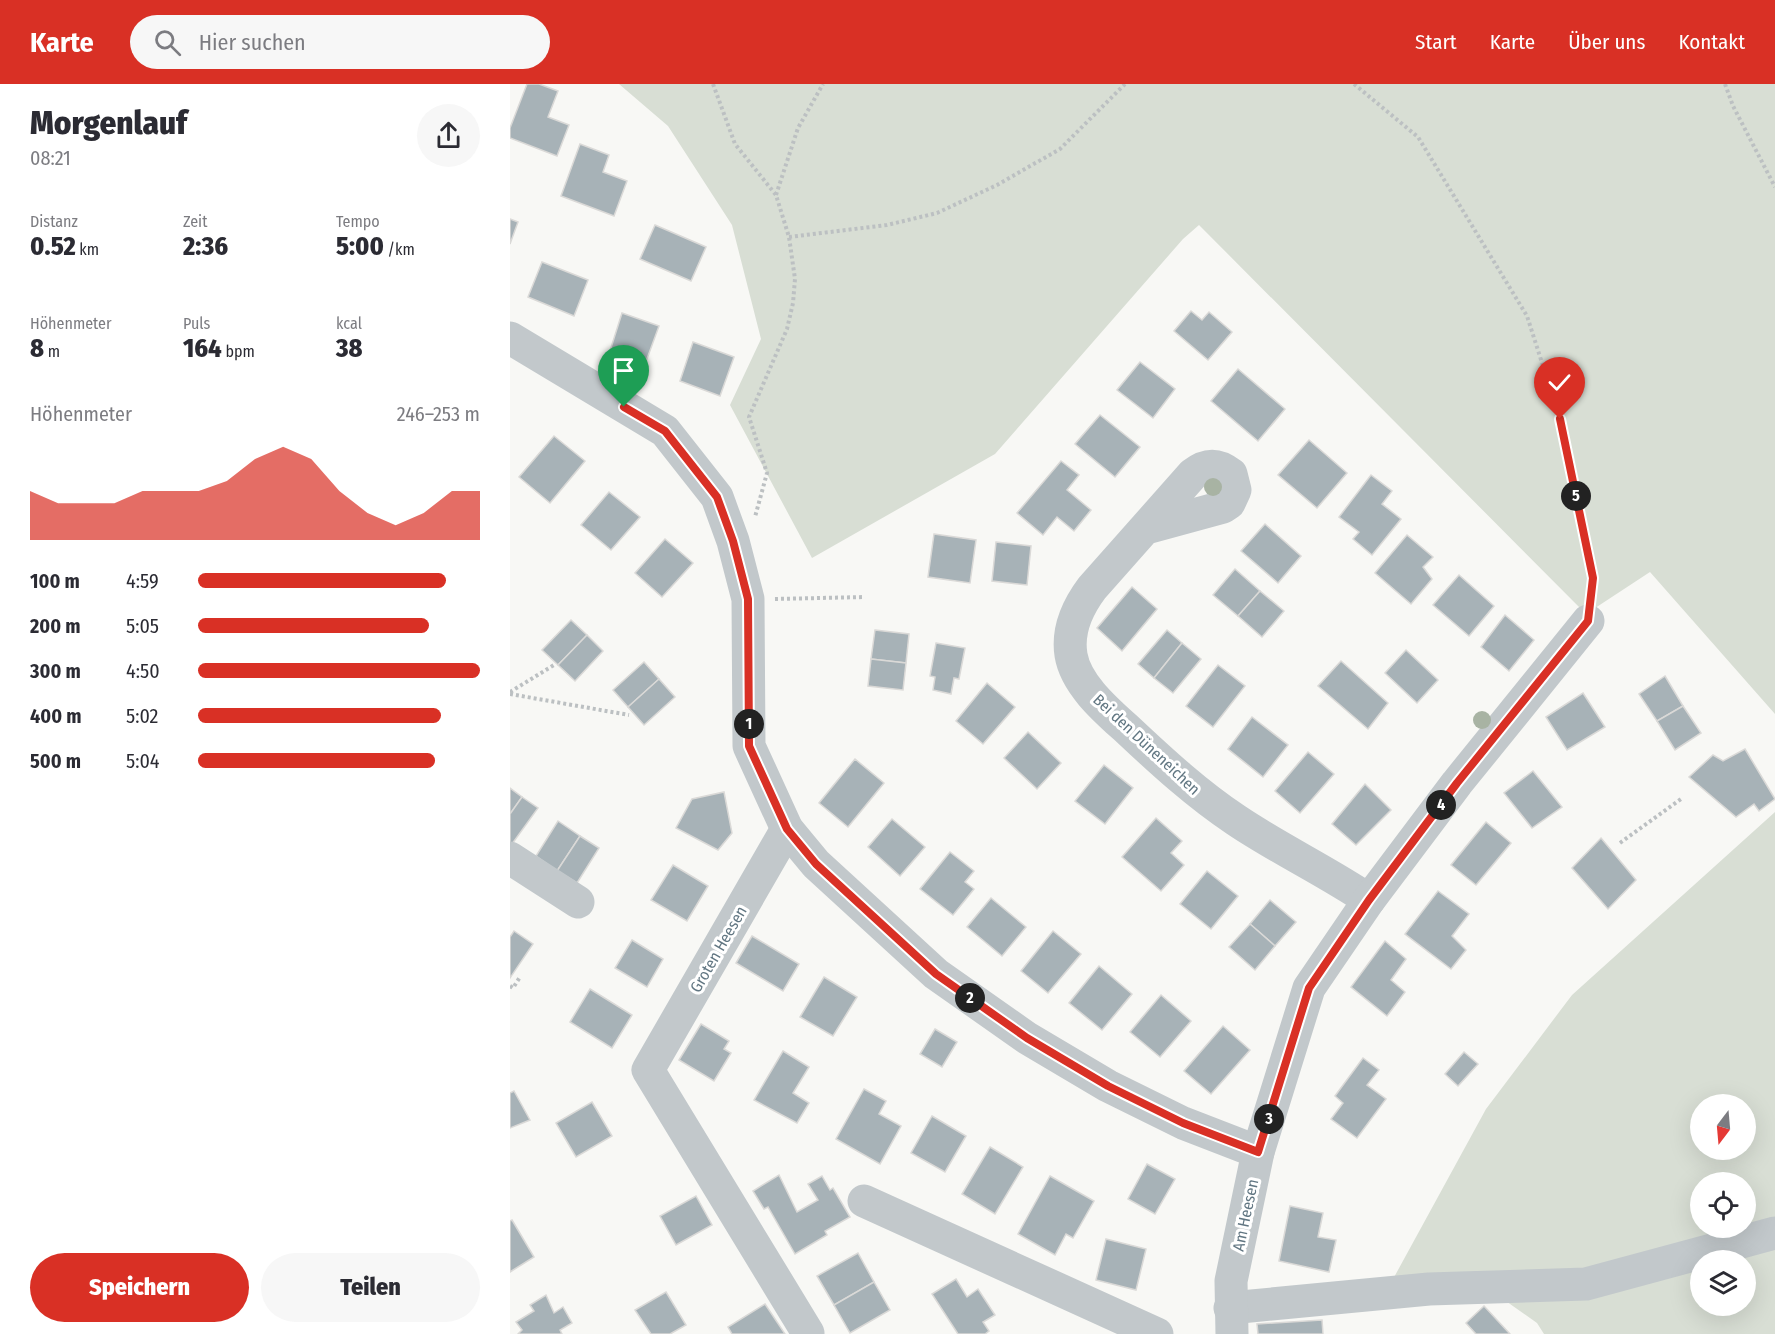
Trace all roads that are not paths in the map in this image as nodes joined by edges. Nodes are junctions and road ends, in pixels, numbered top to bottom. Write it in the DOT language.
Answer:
graph roads {
  1 [pos="510,338"];
  2 [pos="1146,528"];
  3 [pos="1588,621"];
  4 [pos="787,829"];
  5 [pos="510,858"];
  6 [pos="1369,900"];
  7 [pos="578,902"];
  8 [pos="1258,1152"];
  9 [pos="864,1201"];
  10 [pos="1775,1233"];
  11 [pos="1231,1321"];
  12 [pos="1115,1327"];
  13 [pos="808,1333"];
  14 [pos="1156,1334"];
  1 -- 4 [label="street"];
  2 -- 6 [label="street, Bei den Düneneichen"];
  3 -- 6 [label="street, Am Heesen"];
  4 -- 8 [label="street"];
  4 -- 13 [label="street, Groten Heesen"];
  5 -- 7 [label="street"];
  6 -- 8 [label="street, Am Heesen"];
  8 -- 11 [label="street, Am Heesen"];
  9 -- 12 [label="street"];
  10 -- 11 [label="street"];
  12 -- 14 [label="street"];
}
